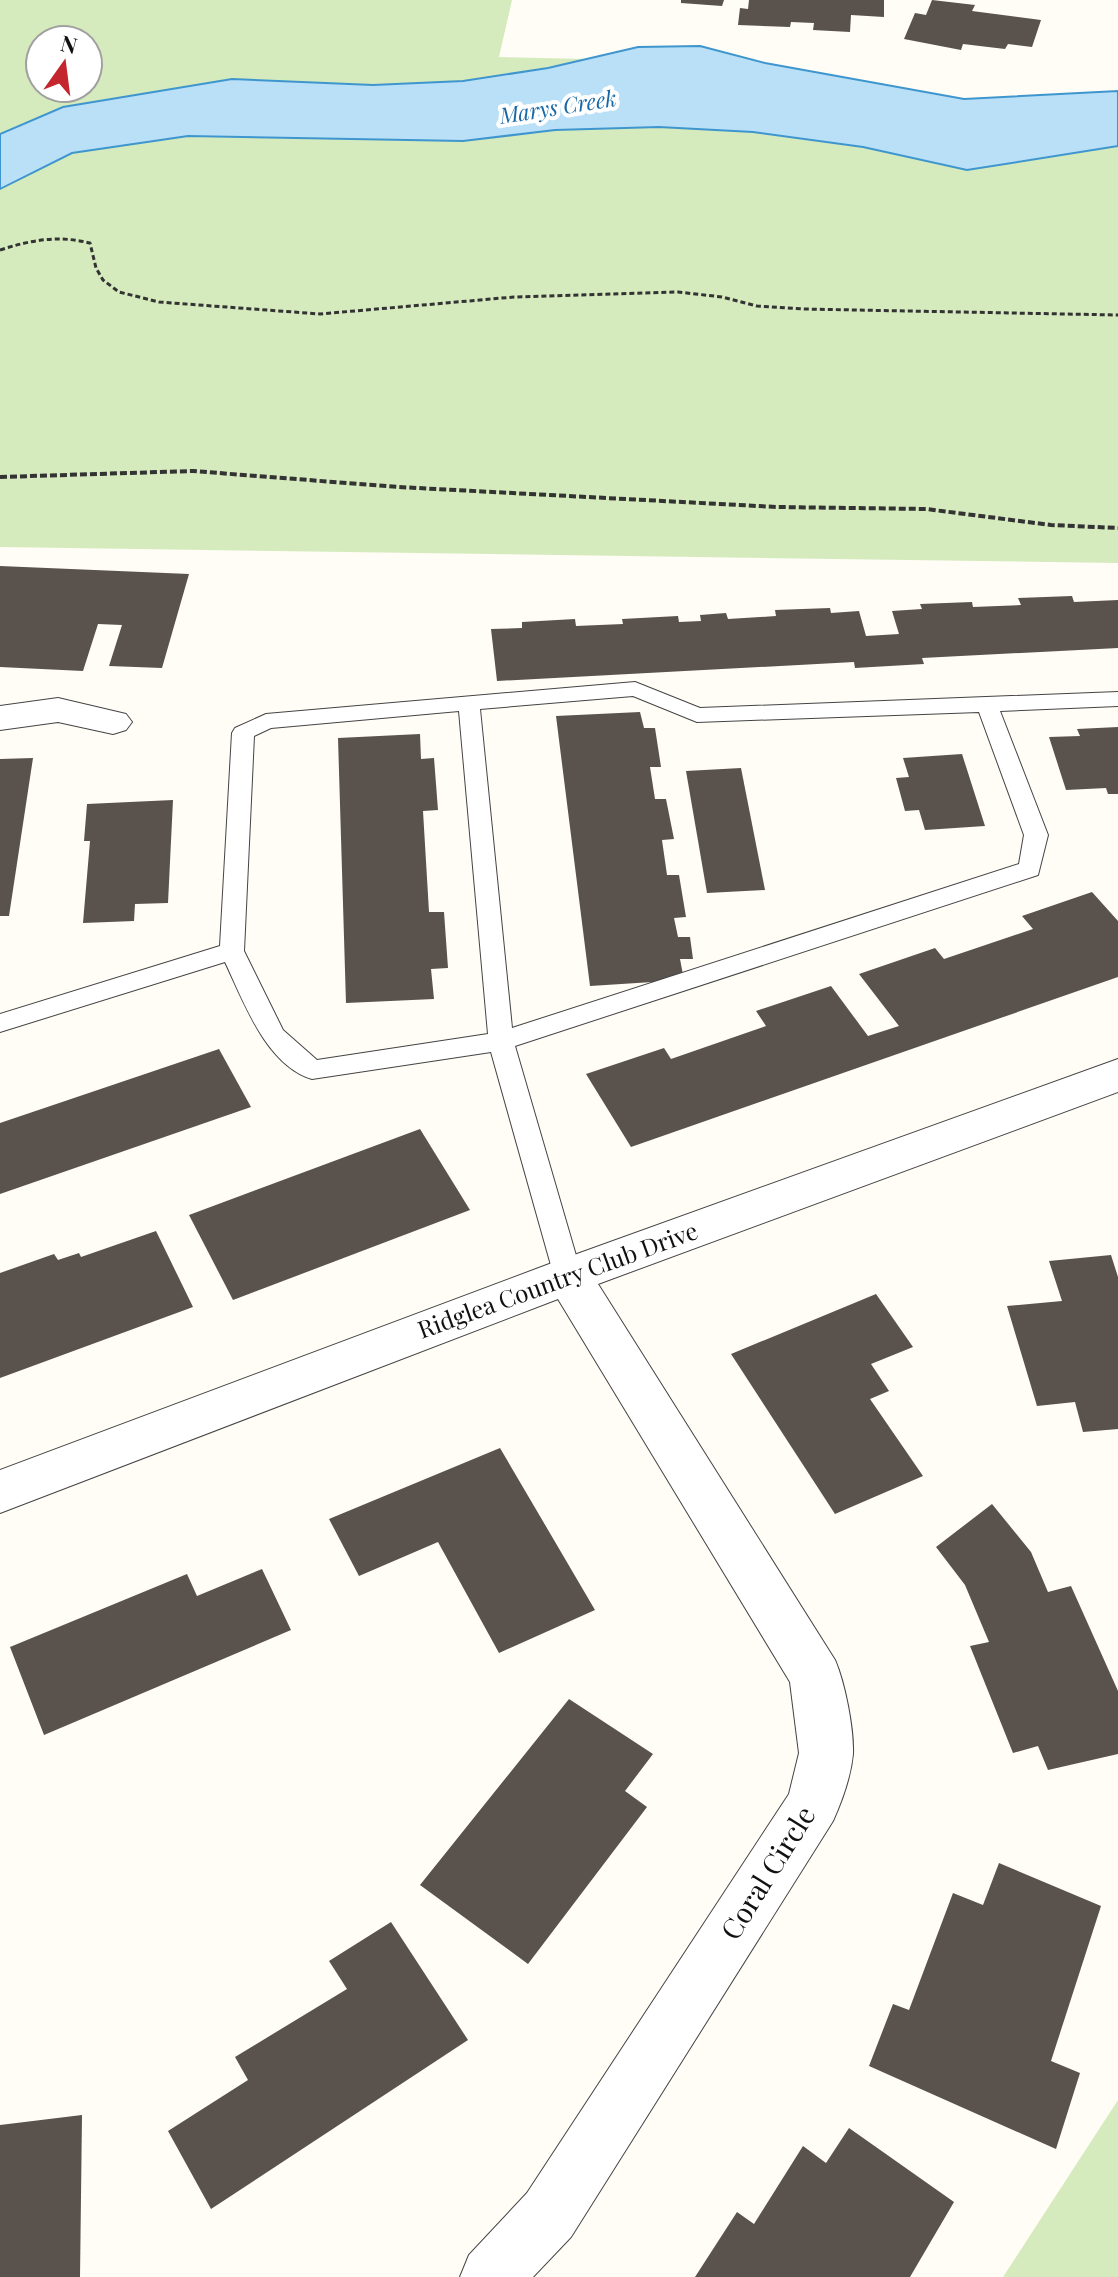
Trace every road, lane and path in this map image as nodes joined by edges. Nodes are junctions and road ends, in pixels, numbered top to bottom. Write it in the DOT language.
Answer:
graph roads {
  1 [pos="0,250"];
  2 [pos="1118,315"];
  3 [pos="0,477"];
  4 [pos="1118,528"];
  5 [pos="1118,699"];
  6 [pos="987,705"];
  7 [pos="469,706"];
  8 [pos="0,718"];
  9 [pos="113,722"];
  10 [pos="232,951"];
  11 [pos="0,1023"];
  12 [pos="501,1041"];
  13 [pos="1118,1075"];
  14 [pos="568,1276"];
  15 [pos="0,1492"];
  16 [pos="491,2277"];
  1 -- 2 [label="path"];
  3 -- 4 [label="path"];
  5 -- 6 [label="lane"];
  6 -- 7 [label="lane"];
  6 -- 12 [label="lane"];
  7 -- 10 [label="lane"];
  7 -- 12 [label="lane"];
  8 -- 9 [label="street"];
  10 -- 11 [label="lane"];
  10 -- 12 [label="lane"];
  12 -- 14 [label="lane"];
  13 -- 14 [label="street, Ridglea Country Club Drive"];
  14 -- 15 [label="street, Ridglea Country Club Drive"];
  14 -- 16 [label="street, Coral Circle"];
}
